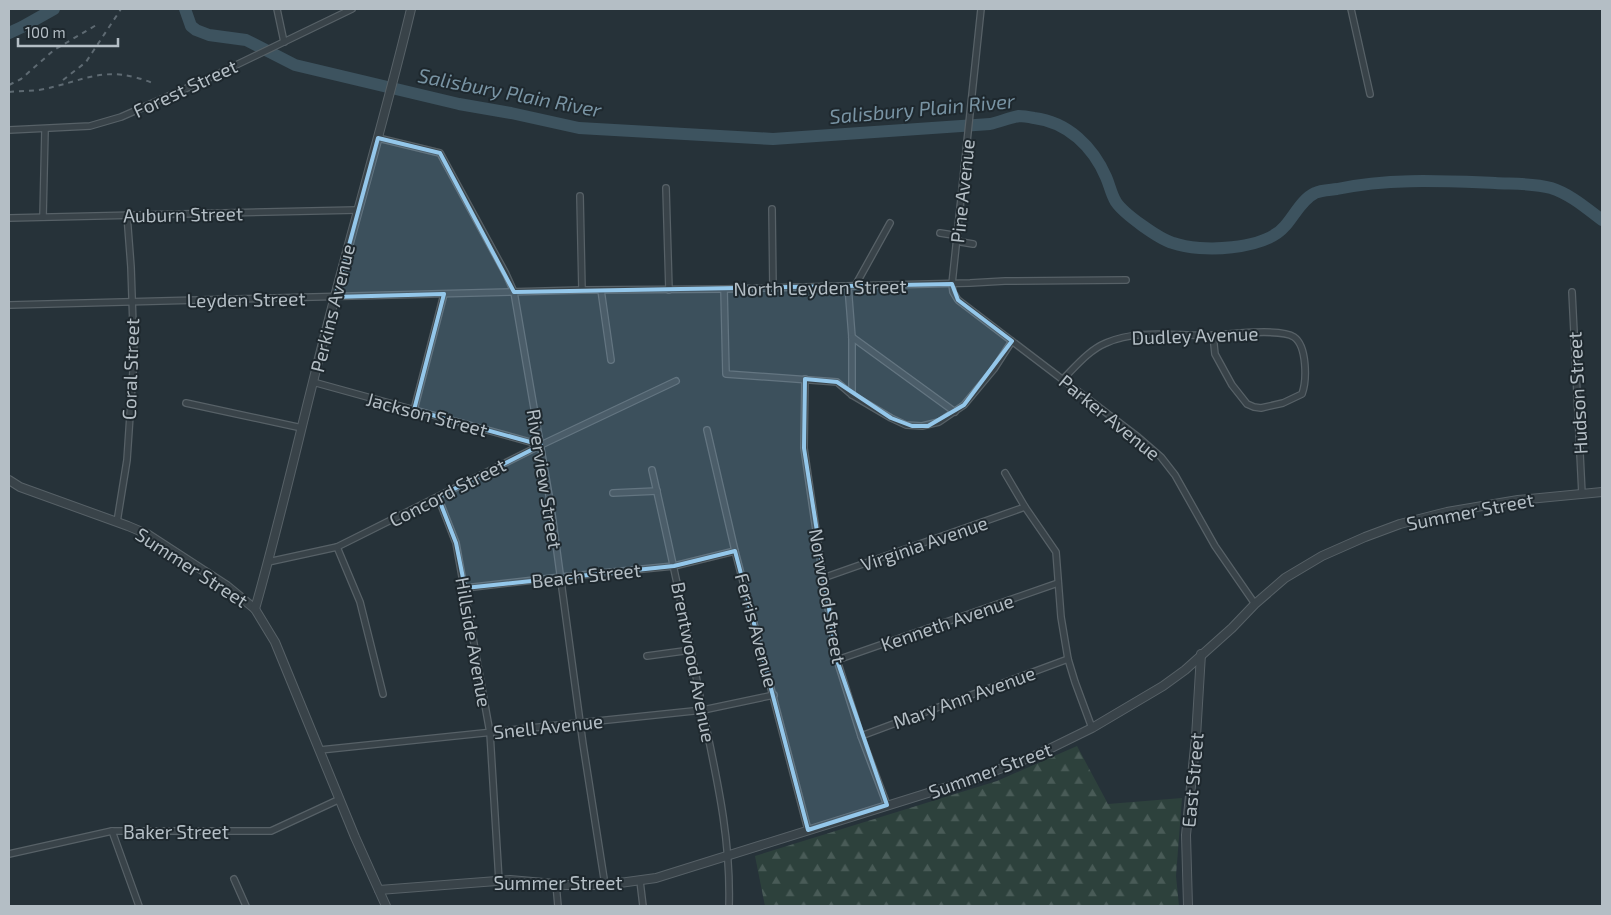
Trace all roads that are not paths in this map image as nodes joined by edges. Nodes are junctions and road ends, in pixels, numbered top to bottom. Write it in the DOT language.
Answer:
graph roads {
  1 [pos="277,9"];
  2 [pos="352,9"];
  3 [pos="410,9"];
  4 [pos="981,9"];
  5 [pos="1351,9"];
  6 [pos="284,42"];
  7 [pos="1370,94"];
  8 [pos="9,130"];
  9 [pos="45,130"];
  10 [pos="378,138"];
  11 [pos="666,188"];
  12 [pos="580,196"];
  13 [pos="772,209"];
  14 [pos="357,210"];
  15 [pos="127,215"];
  16 [pos="43,217"];
  17 [pos="9,218"];
  18 [pos="890,223"];
  19 [pos="940,233"];
  20 [pos="957,238"];
  21 [pos="973,244"];
  22 [pos="1126,280"];
  23 [pos="952,284"];
  24 [pos="852,286"];
  25 [pos="773,288"];
  26 [pos="724,289"];
  27 [pos="582,290"];
  28 [pos="601,290"];
  29 [pos="669,290"];
  30 [pos="514,292"];
  31 [pos="1572,292"];
  32 [pos="444,294"];
  33 [pos="335,297"];
  34 [pos="132,302"];
  35 [pos="9,305"];
  36 [pos="1213,335"];
  37 [pos="852,337"];
  38 [pos="1012,341"];
  39 [pos="611,360"];
  40 [pos="806,379"];
  41 [pos="1063,380"];
  42 [pos="676,381"];
  43 [pos="313,382"];
  44 [pos="852,395"];
  45 [pos="186,403"];
  46 [pos="414,410"];
  47 [pos="955,412"];
  48 [pos="302,428"];
  49 [pos="708,430"];
  50 [pos="541,445"];
  51 [pos="652,470"];
  52 [pos="1005,473"];
  53 [pos="9,480"];
  54 [pos="657,491"];
  55 [pos="1602,492"];
  56 [pos="613,493"];
  57 [pos="1582,494"];
  58 [pos="438,497"];
  59 [pos="1025,508"];
  60 [pos="117,522"];
  61 [pos="338,547"];
  62 [pos="736,551"];
  63 [pos="268,562"];
  64 [pos="674,566"];
  65 [pos="561,576"];
  66 [pos="823,578"];
  67 [pos="1058,583"];
  68 [pos="465,588"];
  69 [pos="1255,604"];
  70 [pos="255,609"];
  71 [pos="691,650"];
  72 [pos="1201,654"];
  73 [pos="647,656"];
  74 [pos="1068,659"];
  75 [pos="838,660"];
  76 [pos="383,694"];
  77 [pos="774,695"];
  78 [pos="703,710"];
  79 [pos="580,722"];
  80 [pos="1092,728"];
  81 [pos="490,733"];
  82 [pos="861,736"];
  83 [pos="320,750"];
  84 [pos="340,799"];
  85 [pos="886,805"];
  86 [pos="808,830"];
  87 [pos="112,831"];
  88 [pos="9,854"];
  89 [pos="728,856"];
  90 [pos="234,879"];
  91 [pos="499,881"];
  92 [pos="640,881"];
  93 [pos="556,884"];
  94 [pos="605,885"];
  95 [pos="379,890"];
  96 [pos="140,906"];
  97 [pos="246,906"];
  98 [pos="386,906"];
  99 [pos="558,906"];
  100 [pos="643,906"];
  101 [pos="729,906"];
  102 [pos="1188,906"];
  1 -- 6 [label="street"];
  2 -- 6 [label="street, Forest Street"];
  3 -- 10 [label="street, Perkins Avenue"];
  4 -- 20 [label="street, Pine Avenue"];
  5 -- 7 [label="street"];
  6 -- 9 [label="street, Forest Street"];
  8 -- 9 [label="street, Forest Street"];
  9 -- 16 [label="street"];
  10 -- 14 [label="street, Perkins Avenue"];
  10 -- 30 [label="street, Riverview Street"];
  11 -- 29 [label="street"];
  12 -- 27 [label="street"];
  13 -- 25 [label="street"];
  14 -- 15 [label="street, Auburn Street"];
  14 -- 33 [label="street, Perkins Avenue"];
  15 -- 16 [label="street, Auburn Street"];
  15 -- 34 [label="street, Coral Street"];
  16 -- 17 [label="street, Auburn Street"];
  18 -- 24 [label="street"];
  19 -- 20 [label="street"];
  20 -- 21 [label="street"];
  20 -- 23 [label="street, Pine Avenue"];
  22 -- 23 [label="street, North Leyden Street"];
  23 -- 24 [label="street, North Leyden Street"];
  23 -- 38 [label="street, Parker Avenue"];
  24 -- 25 [label="street, North Leyden Street"];
  24 -- 37 [label="street"];
  25 -- 26 [label="street, North Leyden Street"];
  26 -- 29 [label="street, North Leyden Street"];
  26 -- 40 [label="street"];
  27 -- 28 [label="street, North Leyden Street"];
  27 -- 30 [label="street, North Leyden Street"];
  28 -- 29 [label="street, North Leyden Street"];
  28 -- 39 [label="street"];
  30 -- 32 [label="street, Leyden Street"];
  30 -- 50 [label="street, Riverview Street"];
  31 -- 57 [label="street, Hudson Street"];
  32 -- 33 [label="street, Leyden Street"];
  32 -- 46 [label="street"];
  33 -- 34 [label="street, Leyden Street"];
  33 -- 43 [label="street, Perkins Avenue"];
  34 -- 35 [label="street, Leyden Street"];
  34 -- 60 [label="street, Coral Street"];
  36 -- 36 [label="street, Dudley Avenue"];
  36 -- 41 [label="street, Dudley Avenue"];
  37 -- 44 [label="street"];
  37 -- 47 [label="street"];
  38 -- 41 [label="street, Parker Avenue"];
  38 -- 47 [label="street"];
  40 -- 44 [label="street"];
  40 -- 66 [label="street, Norwood Street"];
  41 -- 69 [label="street, Parker Avenue"];
  42 -- 50 [label="street, Concord Street"];
  43 -- 46 [label="street, Jackson Street"];
  43 -- 48 [label="street, Perkins Avenue"];
  44 -- 47 [label="street"];
  45 -- 48 [label="street"];
  46 -- 50 [label="street, Jackson Street"];
  48 -- 63 [label="street, Perkins Avenue"];
  49 -- 62 [label="street, Ferris Avenue"];
  50 -- 58 [label="street, Concord Street"];
  50 -- 65 [label="street, Riverview Street"];
  51 -- 54 [label="street, Brentwood Avenue"];
  52 -- 59 [label="street"];
  53 -- 60 [label="street, Summer Street"];
  54 -- 56 [label="street"];
  54 -- 64 [label="street, Brentwood Avenue"];
  55 -- 57 [label="street, Summer Street"];
  57 -- 69 [label="street, Summer Street"];
  58 -- 61 [label="street, Concord Street"];
  58 -- 68 [label="street, Hillside Avenue"];
  59 -- 66 [label="street, Virginia Avenue"];
  59 -- 67 [label="street"];
  60 -- 70 [label="street, Summer Street"];
  61 -- 63 [label="street, Concord Street"];
  61 -- 76 [label="street"];
  62 -- 64 [label="street, Beach Street"];
  62 -- 77 [label="street, Ferris Avenue"];
  63 -- 70 [label="street, Perkins Avenue"];
  64 -- 65 [label="street, Beach Street"];
  64 -- 71 [label="street, Brentwood Avenue"];
  65 -- 68 [label="street, Beach Street"];
  65 -- 79 [label="street, Riverview Street"];
  66 -- 75 [label="street, Norwood Street"];
  67 -- 74 [label="street"];
  67 -- 75 [label="street, Kenneth Avenue"];
  68 -- 81 [label="street, Hillside Avenue"];
  69 -- 72 [label="street, Summer Street"];
  70 -- 83 [label="street, Summer Street"];
  71 -- 73 [label="street"];
  71 -- 78 [label="street, Brentwood Avenue"];
  72 -- 80 [label="street, Summer Street"];
  72 -- 102 [label="street, East Street"];
  74 -- 80 [label="street"];
  74 -- 82 [label="street, Mary Ann Avenue"];
  75 -- 82 [label="street, Norwood Street"];
  77 -- 78 [label="street, Snell Avenue"];
  77 -- 86 [label="street, Ferris Avenue"];
  78 -- 79 [label="street, Snell Avenue"];
  78 -- 89 [label="street, Brentwood Avenue"];
  79 -- 81 [label="street, Snell Avenue"];
  79 -- 94 [label="street, Riverview Street"];
  80 -- 85 [label="street, Summer Street"];
  81 -- 83 [label="street, Snell Avenue"];
  81 -- 91 [label="street, Hillside Avenue"];
  82 -- 85 [label="street, Norwood Street"];
  83 -- 84 [label="street, Summer Street"];
  84 -- 87 [label="street, Baker Street"];
  84 -- 95 [label="street, Summer Street"];
  85 -- 86 [label="street, Summer Street"];
  86 -- 89 [label="street, Summer Street"];
  87 -- 88 [label="street, Baker Street"];
  87 -- 96 [label="street"];
  89 -- 92 [label="street, Summer Street"];
  89 -- 101 [label="street, Brentwood Avenue"];
  90 -- 97 [label="street"];
  91 -- 93 [label="street, Summer Street"];
  91 -- 95 [label="street, Summer Street"];
  92 -- 94 [label="street, Summer Street"];
  92 -- 100 [label="street"];
  93 -- 94 [label="street, Summer Street"];
  93 -- 99 [label="street"];
  95 -- 98 [label="street, Summer Street"];
}
